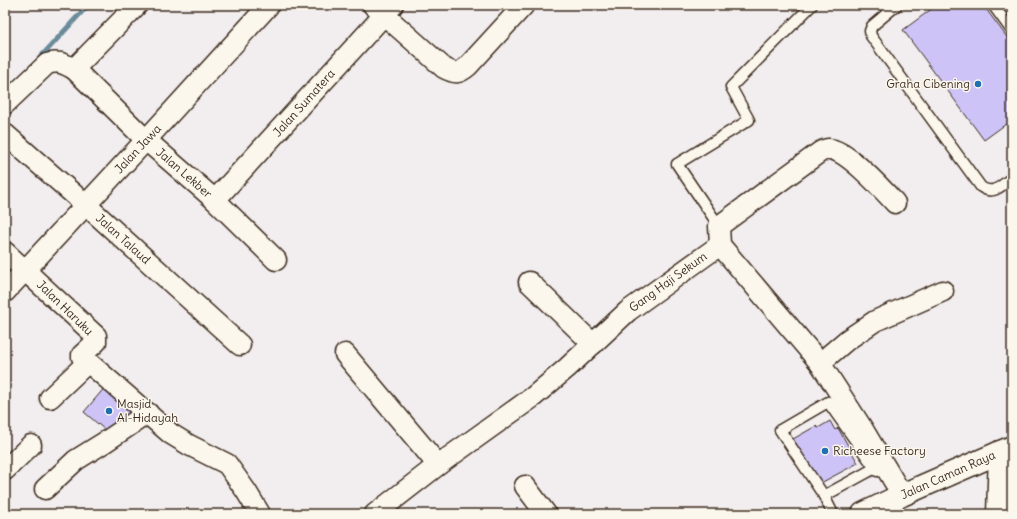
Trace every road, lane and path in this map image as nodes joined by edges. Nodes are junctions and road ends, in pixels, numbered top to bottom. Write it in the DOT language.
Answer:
graph roads {
  1 [pos="137,5"];
  2 [pos="269,5"];
  3 [pos="524,5"];
  4 [pos="812,5"];
  5 [pos="897,5"];
  6 [pos="993,5"];
  7 [pos="384,8"];
  8 [pos="1012,31"];
  9 [pos="74,69"];
  10 [pos="5,104"];
  11 [pos="5,134"];
  12 [pos="146,140"];
  13 [pos="1012,178"];
  14 [pos="215,200"];
  15 [pos="895,203"];
  16 [pos="86,205"];
  17 [pos="720,235"];
  18 [pos="5,252"];
  19 [pos="276,260"];
  20 [pos="25,270"];
  21 [pos="529,282"];
  22 [pos="943,291"];
  23 [pos="5,292"];
  24 [pos="593,344"];
  25 [pos="240,345"];
  26 [pos="345,354"];
  27 [pos="88,362"];
  28 [pos="820,363"];
  29 [pos="50,398"];
  30 [pos="148,413"];
  31 [pos="31,445"];
  32 [pos="1006,450"];
  33 [pos="438,465"];
  34 [pos="875,468"];
  35 [pos="5,470"];
  36 [pos="525,486"];
  37 [pos="45,490"];
  38 [pos="824,496"];
  39 [pos="898,498"];
  40 [pos="260,514"];
  41 [pos="375,514"];
  42 [pos="546,514"];
  43 [pos="833,514"];
  44 [pos="865,514"];
  45 [pos="998,514"];
  1 -- 9 [label="street"];
  2 -- 12 [label="street, Jalan Jawa"];
  3 -- 7 [label="street"];
  4 -- 17 [label="lane"];
  5 -- 13 [label="lane"];
  6 -- 8 [label="lane"];
  7 -- 14 [label="street, Jalan Sumatera"];
  9 -- 10 [label="street"];
  9 -- 12 [label="street, Jalan Lekber"];
  11 -- 16 [label="street, Jalan Talaud"];
  12 -- 14 [label="street, Jalan Lekber"];
  12 -- 16 [label="street, Jalan Jawa"];
  14 -- 19 [label="street, Jalan Lekber"];
  15 -- 17 [label="street"];
  16 -- 20 [label="street, Jalan Jawa"];
  16 -- 25 [label="street, Jalan Talaud"];
  17 -- 24 [label="street, Gang Haji Sekum"];
  17 -- 28 [label="street, Gang Haji Sekum"];
  18 -- 20 [label="street"];
  20 -- 23 [label="street, Jalan Jawa"];
  20 -- 27 [label="street, Jalan Haruku"];
  21 -- 24 [label="street"];
  22 -- 28 [label="street"];
  24 -- 33 [label="street, Gang Haji Sekum"];
  26 -- 33 [label="street"];
  27 -- 29 [label="street"];
  27 -- 30 [label="street"];
  28 -- 39 [label="street, Gang Haji Sekum"];
  30 -- 37 [label="street"];
  30 -- 40 [label="street"];
  31 -- 35 [label="street"];
  32 -- 39 [label="main road, Jalan Caman Raya"];
  32 -- 45 [label="main road"];
  33 -- 41 [label="street, Gang Haji Sekum"];
  34 -- 38 [label="lane"];
  34 -- 38 [label="lane"];
  34 -- 39 [label="lane"];
  36 -- 42 [label="street"];
  38 -- 43 [label="lane"];
  39 -- 44 [label="main road, Jalan Caman Raya"];
}
